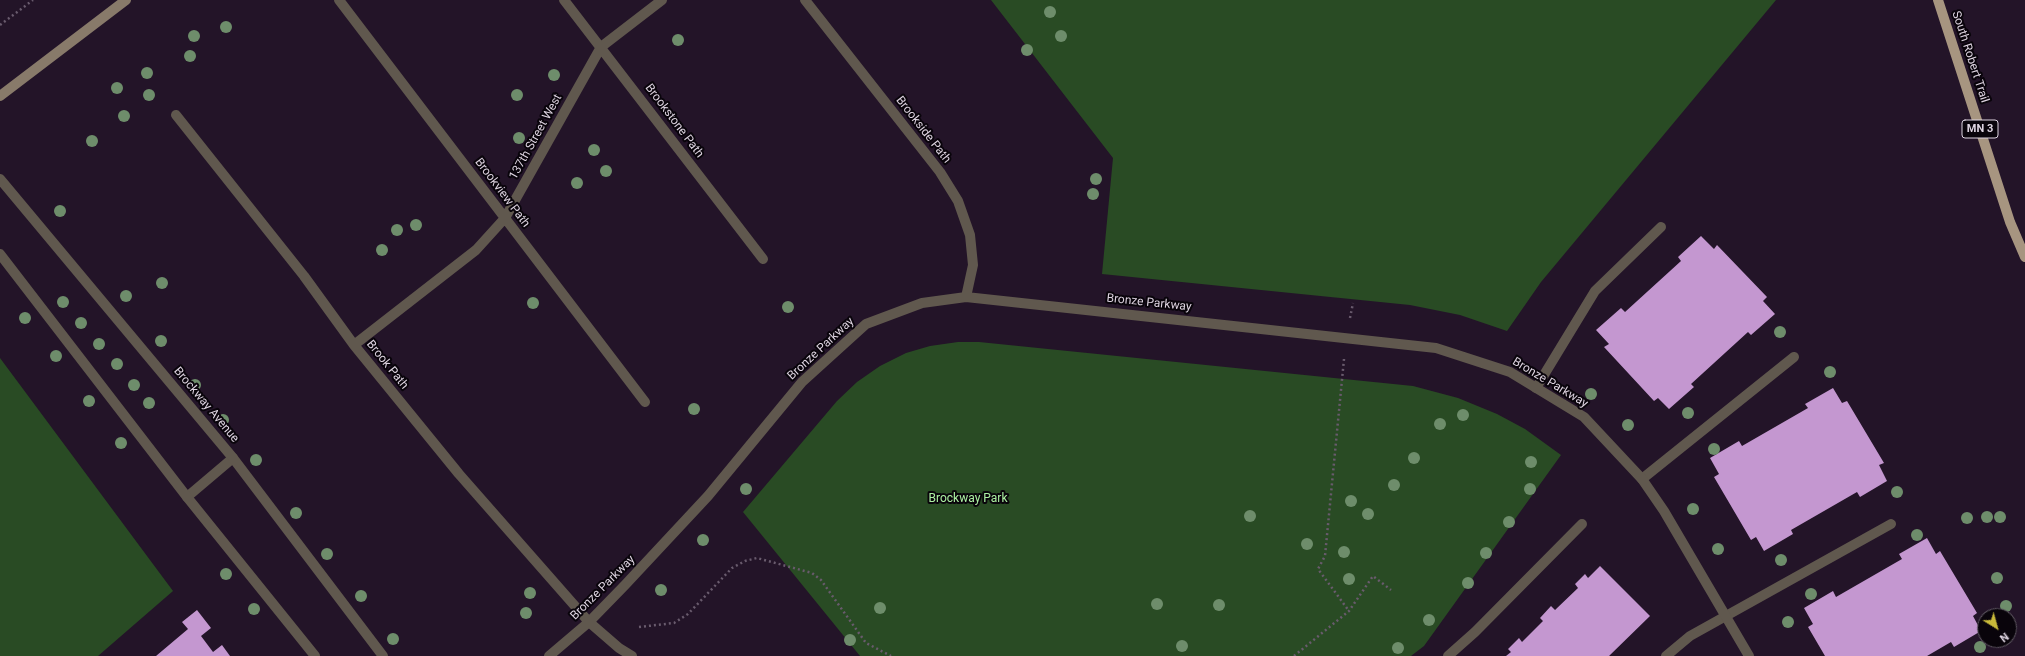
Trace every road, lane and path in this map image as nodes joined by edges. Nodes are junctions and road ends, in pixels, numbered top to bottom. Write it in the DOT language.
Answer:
graph roads {
  1 [pos="33,0"];
  2 [pos="126,0"];
  3 [pos="339,0"];
  4 [pos="564,0"];
  5 [pos="662,0"];
  6 [pos="805,0"];
  7 [pos="1938,0"];
  8 [pos="0,25"];
  9 [pos="601,47"];
  10 [pos="0,96"];
  11 [pos="176,115"];
  12 [pos="0,180"];
  13 [pos="505,218"];
  14 [pos="1661,227"];
  15 [pos="0,254"];
  16 [pos="2025,257"];
  17 [pos="763,259"];
  18 [pos="966,297"];
  19 [pos="1353,303"];
  20 [pos="1348,338"];
  21 [pos="354,345"];
  22 [pos="1794,357"];
  23 [pos="1536,388"];
  24 [pos="645,402"];
  25 [pos="233,458"];
  26 [pos="1642,479"];
  27 [pos="187,497"];
  28 [pos="1582,524"];
  29 [pos="1890,524"];
  30 [pos="1391,590"];
  31 [pos="1350,611"];
  32 [pos="1726,616"];
  33 [pos="589,622"];
  34 [pos="639,627"];
  35 [pos="315,656"];
  36 [pos="383,656"];
  37 [pos="549,656"];
  38 [pos="632,656"];
  39 [pos="891,656"];
  40 [pos="1294,656"];
  41 [pos="1448,656"];
  42 [pos="1666,656"];
  43 [pos="1749,656"];
  1 -- 8 [label="path"];
  2 -- 10 [label="street"];
  3 -- 13 [label="street, Brookview Path"];
  4 -- 9 [label="street, Brookstone Path"];
  5 -- 9 [label="street, 137th Street West"];
  6 -- 18 [label="street, Brookside Path"];
  7 -- 16 [label="main road, South Robert Trail / MN 3"];
  9 -- 13 [label="street, 137th Street West"];
  9 -- 17 [label="street, Brookstone Path"];
  11 -- 21 [label="street, Brook Path"];
  12 -- 25 [label="street, Brockway Avenue"];
  13 -- 21 [label="street, 137th Street West"];
  13 -- 24 [label="street, Brookview Path"];
  14 -- 23 [label="street"];
  15 -- 27 [label="street"];
  18 -- 20 [label="street, Bronze Parkway"];
  18 -- 33 [label="street, Bronze Parkway"];
  19 -- 20 [label="path"];
  20 -- 23 [label="street, Bronze Parkway"];
  20 -- 31 [label="path"];
  21 -- 33 [label="street, Brook Path"];
  22 -- 26 [label="street"];
  23 -- 26 [label="street, Bronze Parkway"];
  25 -- 27 [label="street"];
  25 -- 36 [label="street, Brockway Avenue"];
  26 -- 32 [label="street, Bronze Parkway"];
  27 -- 35 [label="street"];
  28 -- 41 [label="street"];
  29 -- 32 [label="street"];
  30 -- 31 [label="path"];
  31 -- 40 [label="path"];
  32 -- 42 [label="street"];
  32 -- 43 [label="street, Bronze Parkway"];
  33 -- 37 [label="street, Bronze Parkway"];
  33 -- 38 [label="street, Brook Path"];
  34 -- 39 [label="path"];
}
